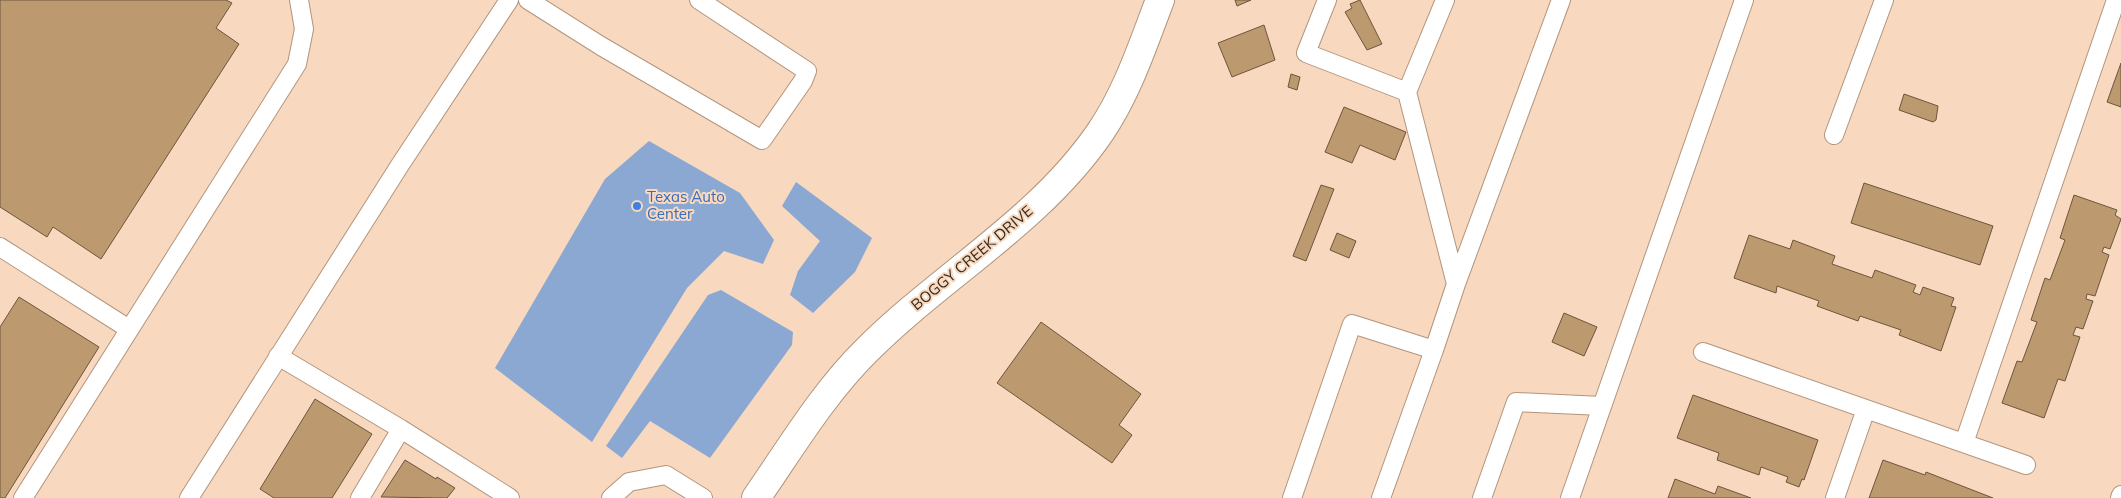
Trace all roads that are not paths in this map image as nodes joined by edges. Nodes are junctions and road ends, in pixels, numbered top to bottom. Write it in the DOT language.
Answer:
graph roads {
  1 [pos="299,0"];
  2 [pos="509,0"];
  3 [pos="528,0"];
  4 [pos="698,0"];
  5 [pos="1160,0"];
  6 [pos="1327,0"];
  7 [pos="1445,0"];
  8 [pos="1560,0"];
  9 [pos="1744,0"];
  10 [pos="1884,0"];
  11 [pos="2116,0"];
  12 [pos="1407,92"];
  13 [pos="1834,135"];
  14 [pos="0,247"];
  15 [pos="1456,284"];
  16 [pos="129,329"];
  17 [pos="1434,350"];
  18 [pos="1703,352"];
  19 [pos="278,356"];
  20 [pos="1602,406"];
  21 [pos="1866,409"];
  22 [pos="401,429"];
  23 [pos="1964,443"];
  24 [pos="2026,465"];
  25 [pos="23,498"];
  26 [pos="189,498"];
  27 [pos="360,498"];
  28 [pos="510,498"];
  29 [pos="611,498"];
  30 [pos="703,498"];
  31 [pos="756,498"];
  32 [pos="1292,498"];
  33 [pos="1381,498"];
  34 [pos="1482,498"];
  35 [pos="1570,498"];
  36 [pos="1835,498"];
  1 -- 16 [label="lane"];
  2 -- 19 [label="lane"];
  3 -- 4 [label="lane"];
  5 -- 31 [label="street, BOGGY CREEK DRIVE"];
  6 -- 12 [label="lane"];
  7 -- 12 [label="lane"];
  8 -- 15 [label="lane"];
  9 -- 20 [label="lane"];
  10 -- 13 [label="lane"];
  11 -- 23 [label="lane"];
  12 -- 15 [label="lane"];
  14 -- 16 [label="lane"];
  15 -- 17 [label="lane"];
  16 -- 25 [label="lane"];
  17 -- 32 [label="lane"];
  17 -- 33 [label="lane"];
  18 -- 21 [label="lane"];
  19 -- 22 [label="lane"];
  19 -- 26 [label="lane"];
  20 -- 34 [label="lane"];
  20 -- 35 [label="lane"];
  21 -- 23 [label="lane"];
  21 -- 36 [label="lane"];
  22 -- 27 [label="lane"];
  22 -- 28 [label="lane"];
  23 -- 24 [label="lane"];
  29 -- 30 [label="lane"];
}
